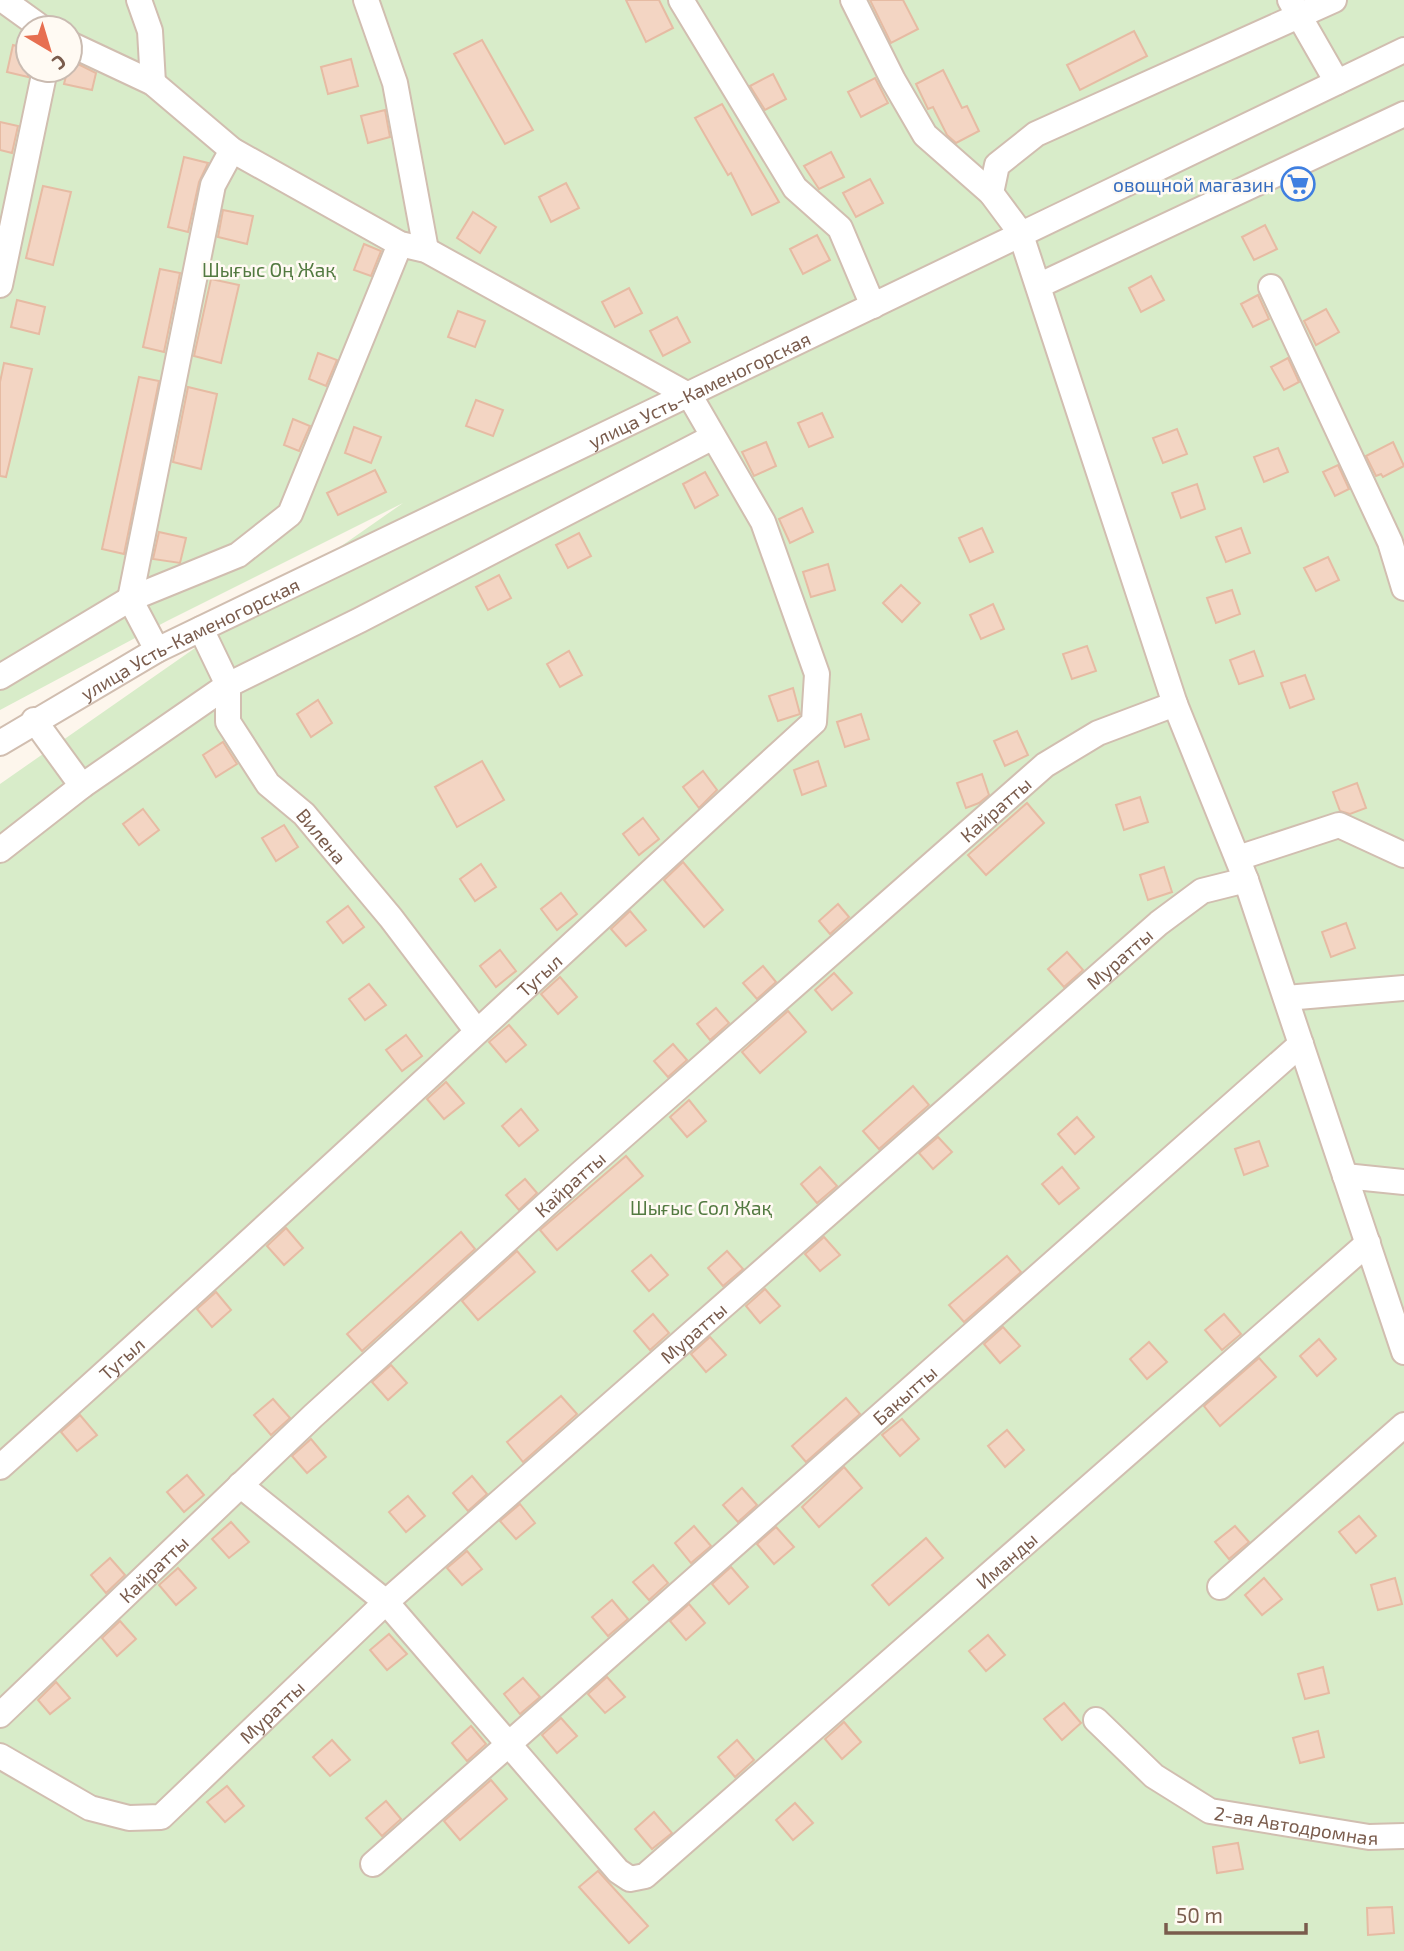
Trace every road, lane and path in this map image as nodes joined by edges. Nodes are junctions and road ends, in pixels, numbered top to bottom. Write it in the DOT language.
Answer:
graph roads {
  1 [pos="3,0"];
  2 [pos="139,0"];
  3 [pos="366,0"];
  4 [pos="681,0"];
  5 [pos="853,0"];
  6 [pos="1334,0"];
  7 [pos="1295,8"];
  8 [pos="22,14"];
  9 [pos="1404,50"];
  10 [pos="84,51"];
  11 [pos="1337,82"];
  12 [pos="153,83"];
  13 [pos="43,84"];
  14 [pos="1404,114"];
  15 [pos="232,150"];
  16 [pos="991,193"];
  17 [pos="1020,232"];
  18 [pos="400,244"];
  19 [pos="426,250"];
  20 [pos="0,285"];
  21 [pos="1040,285"];
  22 [pos="1271,286"];
  23 [pos="873,306"];
  24 [pos="690,396"];
  25 [pos="713,437"];
  26 [pos="1404,588"];
  27 [pos="130,599"];
  28 [pos="201,629"];
  29 [pos="158,650"];
  30 [pos="0,677"];
  31 [pos="228,685"];
  32 [pos="1175,704"];
  33 [pos="34,720"];
  34 [pos="0,743"];
  35 [pos="82,786"];
  36 [pos="0,850"];
  37 [pos="1404,855"];
  38 [pos="1242,869"];
  39 [pos="1404,988"];
  40 [pos="1286,998"];
  41 [pos="476,1030"];
  42 [pos="1301,1044"];
  43 [pos="1345,1176"];
  44 [pos="1404,1182"];
  45 [pos="1368,1243"];
  46 [pos="1404,1352"];
  47 [pos="1404,1425"];
  48 [pos="0,1467"];
  49 [pos="240,1485"];
  50 [pos="1220,1587"];
  51 [pos="386,1602"];
  52 [pos="0,1715"];
  53 [pos="1096,1720"];
  54 [pos="507,1743"];
  55 [pos="0,1756"];
  56 [pos="1404,1836"];
  57 [pos="373,1864"];
  1 -- 8 [label="street"];
  2 -- 12 [label="street"];
  3 -- 19 [label="street"];
  4 -- 23 [label="street"];
  5 -- 16 [label="street"];
  6 -- 7 [label="street"];
  7 -- 11 [label="street"];
  7 -- 16 [label="street"];
  9 -- 11 [label="street, улица Усть-Каменогорская"];
  10 -- 12 [label="street"];
  11 -- 17 [label="street, улица Усть-Каменогорская"];
  12 -- 15 [label="street"];
  13 -- 20 [label="street"];
  14 -- 21 [label="street"];
  15 -- 18 [label="street"];
  15 -- 27 [label="street"];
  16 -- 17 [label="street"];
  17 -- 21 [label="street"];
  17 -- 23 [label="street, улица Усть-Каменогорская"];
  18 -- 19 [label="street"];
  18 -- 27 [label="street"];
  19 -- 24 [label="street"];
  21 -- 32 [label="street"];
  22 -- 26 [label="street"];
  23 -- 24 [label="street, улица Усть-Каменогорская"];
  24 -- 25 [label="street, Тугыл"];
  24 -- 28 [label="street, улица Усть-Каменогорская"];
  25 -- 31 [label="street"];
  25 -- 41 [label="street, Тугыл"];
  27 -- 29 [label="street"];
  27 -- 30 [label="street"];
  28 -- 29 [label="street, улица Усть-Каменогорская"];
  28 -- 31 [label="street, Вилена"];
  29 -- 33 [label="street, улица Усть-Каменогорская"];
  31 -- 35 [label="street"];
  31 -- 41 [label="street, Вилена"];
  32 -- 38 [label="street"];
  32 -- 49 [label="street, Кайратты"];
  33 -- 34 [label="street, улица Усть-Каменогорская"];
  33 -- 35 [label="street"];
  35 -- 36 [label="street"];
  37 -- 38 [label="street, Муратты"];
  38 -- 40 [label="street"];
  38 -- 51 [label="street, Муратты"];
  39 -- 40 [label="street"];
  40 -- 42 [label="street"];
  41 -- 48 [label="street, Тугыл"];
  42 -- 43 [label="street"];
  42 -- 54 [label="street, Бакытты"];
  43 -- 44 [label="street"];
  43 -- 45 [label="street"];
  45 -- 46 [label="street"];
  45 -- 54 [label="street, Иманды"];
  47 -- 50 [label="street"];
  49 -- 51 [label="street"];
  49 -- 52 [label="street, Кайратты"];
  51 -- 54 [label="street"];
  51 -- 55 [label="street, Муратты"];
  53 -- 56 [label="street, 2-ая Автодромная"];
  54 -- 57 [label="street"];
}
